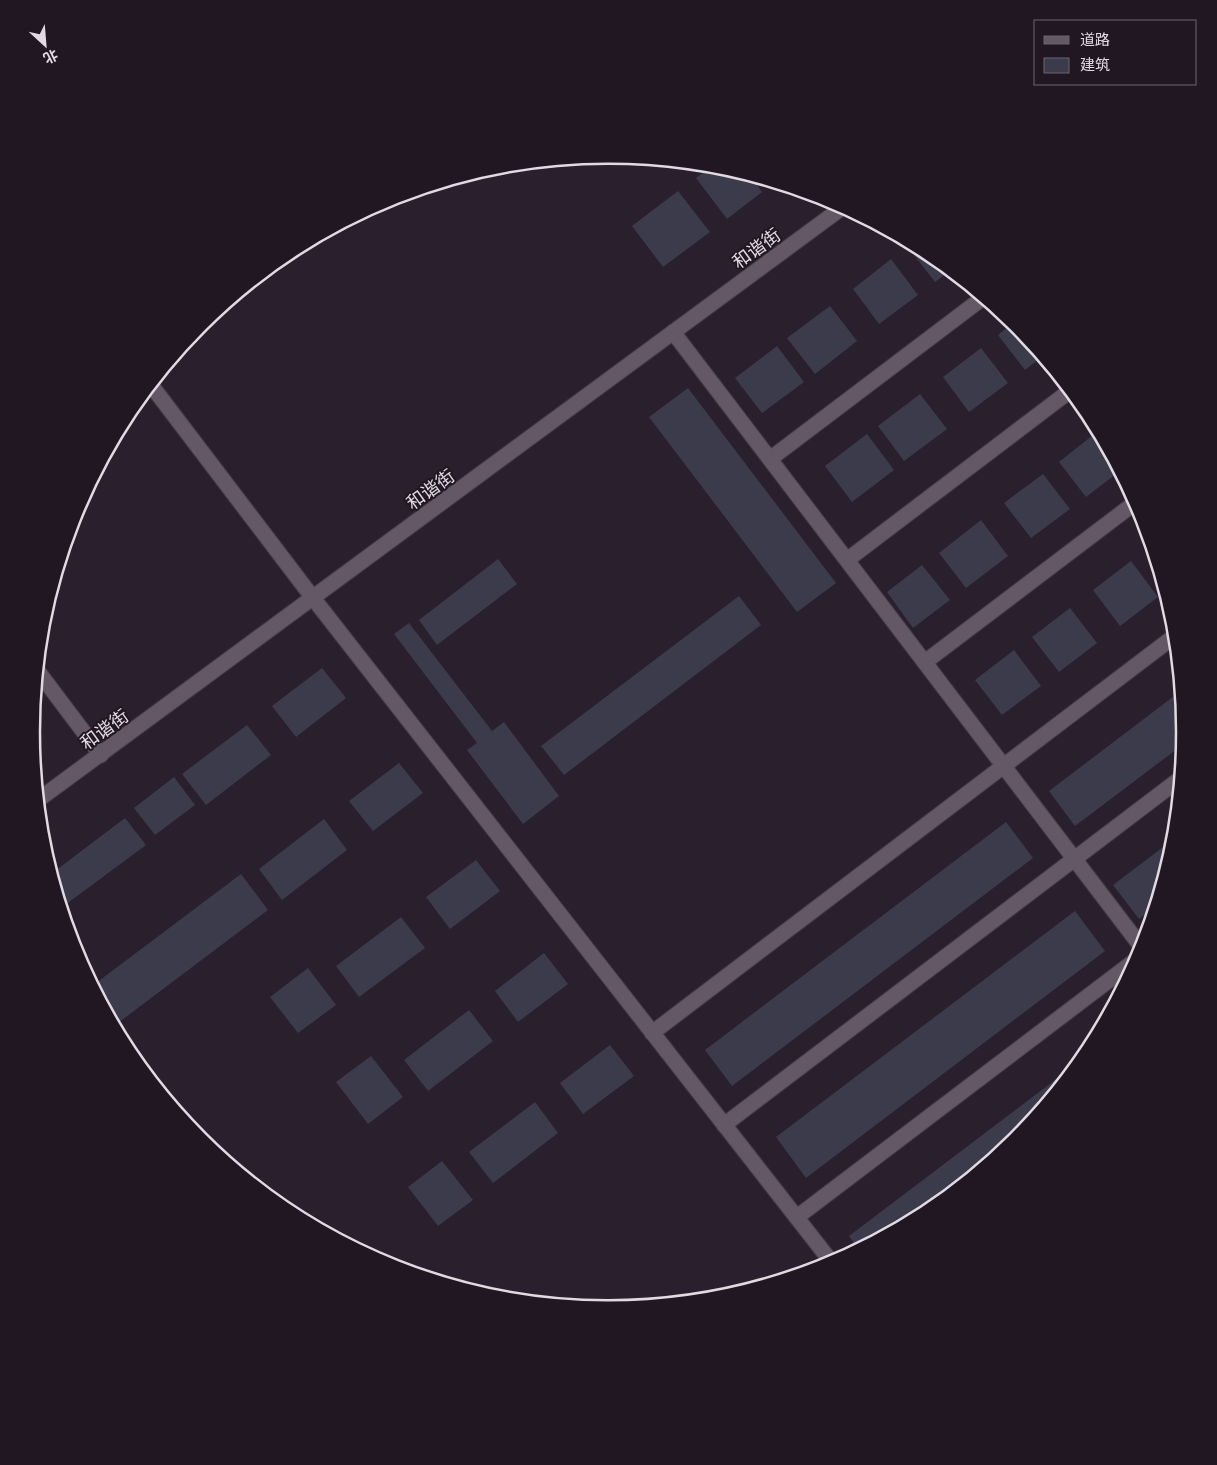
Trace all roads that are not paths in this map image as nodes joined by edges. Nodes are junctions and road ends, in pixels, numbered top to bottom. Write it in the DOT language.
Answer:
graph roads {
  1 [pos="837,212"];
  2 [pos="979,301"];
  3 [pos="673,332"];
  4 [pos="155,390"];
  5 [pos="1066,394"];
  6 [pos="770,459"];
  7 [pos="1130,507"];
  8 [pos="847,560"];
  9 [pos="313,598"];
  10 [pos="1169,640"];
  11 [pos="925,662"];
  12 [pos="43,678"];
  13 [pos="100,754"];
  14 [pos="1004,766"];
  15 [pos="1175,783"];
  16 [pos="44,796"];
  17 [pos="1075,859"];
  18 [pos="1137,941"];
  19 [pos="1126,968"];
  20 [pos="652,1033"];
  21 [pos="724,1125"];
  22 [pos="797,1217"];
  23 [pos="828,1257"];
  1 -- 3 [label="street, 和谐街"];
  2 -- 6 [label="street"];
  3 -- 6 [label="street"];
  3 -- 9 [label="street, 和谐街"];
  4 -- 9 [label="street"];
  5 -- 8 [label="street"];
  6 -- 8 [label="street"];
  7 -- 11 [label="street"];
  8 -- 11 [label="street"];
  9 -- 13 [label="street, 和谐街"];
  9 -- 20 [label="street"];
  10 -- 14 [label="street"];
  11 -- 14 [label="street"];
  12 -- 13 [label="street"];
  13 -- 16 [label="street, 和谐街"];
  14 -- 17 [label="street"];
  14 -- 20 [label="street"];
  15 -- 17 [label="street"];
  17 -- 18 [label="street"];
  17 -- 21 [label="street"];
  19 -- 22 [label="street"];
  20 -- 21 [label="street"];
  21 -- 22 [label="street"];
  22 -- 23 [label="street"];
}
